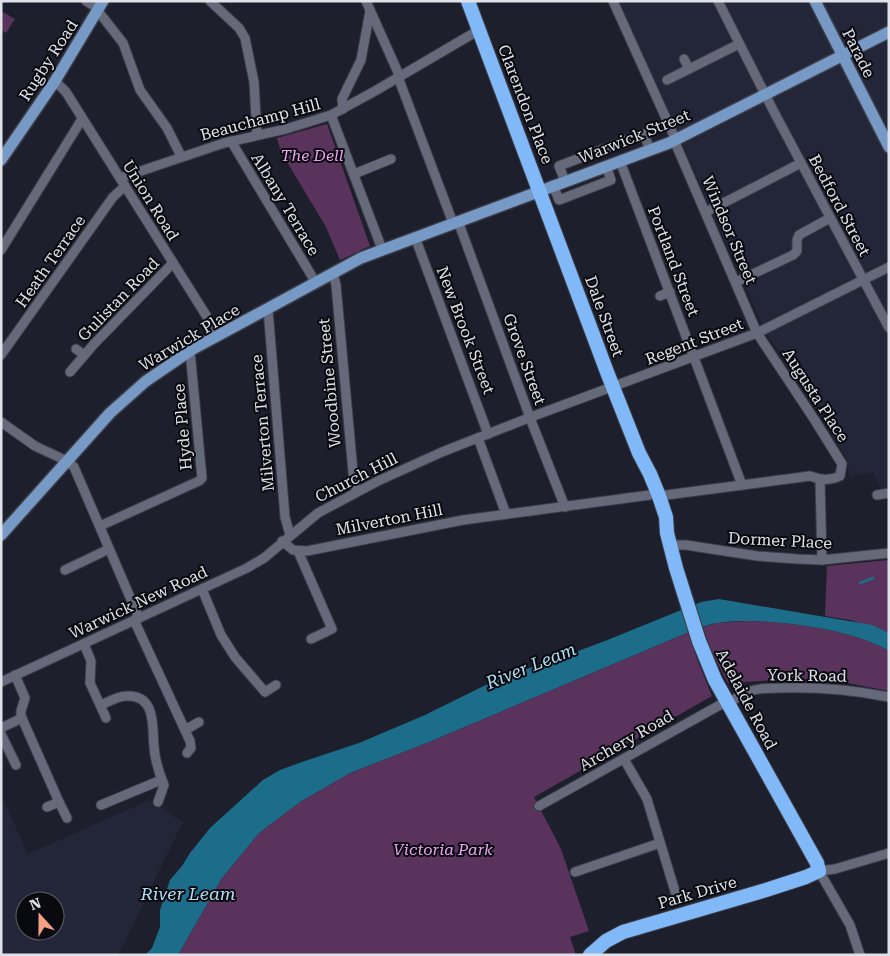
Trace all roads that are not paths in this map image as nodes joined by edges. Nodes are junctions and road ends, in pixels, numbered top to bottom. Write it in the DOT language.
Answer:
graph roads {
  1 [pos="86,1"];
  2 [pos="210,1"];
  3 [pos="366,1"];
  4 [pos="613,1"];
  5 [pos="718,1"];
  6 [pos="815,1"];
  7 [pos="471,2"];
  8 [pos="100,7"];
  9 [pos="370,11"];
  10 [pos="479,30"];
  11 [pos="889,32"];
  12 [pos="740,44"];
  13 [pos="842,56"];
  14 [pos="684,59"];
  15 [pos="689,69"];
  16 [pos="399,77"];
  17 [pos="667,80"];
  18 [pos="55,81"];
  19 [pos="766,95"];
  20 [pos="343,109"];
  21 [pos="331,115"];
  22 [pos="82,119"];
  23 [pos="257,135"];
  24 [pos="675,140"];
  25 [pos="231,141"];
  26 [pos="889,147"];
  27 [pos="650,150"];
  28 [pos="181,156"];
  29 [pos="2,158"];
  30 [pos="392,159"];
  31 [pos="620,161"];
  32 [pos="801,163"];
  33 [pos="606,166"];
  34 [pos="354,174"];
  35 [pos="565,181"];
  36 [pos="122,182"];
  37 [pos="553,186"];
  38 [pos="540,191"];
  39 [pos="706,212"];
  40 [pos="830,218"];
  41 [pos="456,222"];
  42 [pos="415,237"];
  43 [pos="382,249"];
  44 [pos="1,250"];
  45 [pos="173,263"];
  46 [pos="889,267"];
  47 [pos="333,273"];
  48 [pos="864,280"];
  49 [pos="736,282"];
  50 [pos="316,283"];
  51 [pos="670,292"];
  52 [pos="660,296"];
  53 [pos="268,309"];
  54 [pos="889,328"];
  55 [pos="757,333"];
  56 [pos="219,336"];
  57 [pos="76,349"];
  58 [pos="190,351"];
  59 [pos="1,355"];
  60 [pos="84,355"];
  61 [pos="694,357"];
  62 [pos="70,372"];
  63 [pos="614,387"];
  64 [pos="530,417"];
  65 [pos="1,422"];
  66 [pos="488,434"];
  67 [pos="478,438"];
  68 [pos="448,450"];
  69 [pos="67,461"];
  70 [pos="840,476"];
  71 [pos="820,480"];
  72 [pos="742,484"];
  73 [pos="357,491"];
  74 [pos="889,493"];
  75 [pos="654,495"];
  76 [pos="877,495"];
  77 [pos="565,507"];
  78 [pos="506,514"];
  79 [pos="100,526"];
  80 [pos="1,535"];
  81 [pos="290,535"];
  82 [pos="669,539"];
  83 [pos="282,541"];
  84 [pos="109,548"];
  85 [pos="298,551"];
  86 [pos="889,553"];
  87 [pos="822,560"];
  88 [pos="65,570"];
  89 [pos="202,589"];
  90 [pos="137,619"];
  91 [pos="311,638"];
  92 [pos="84,644"];
  93 [pos="15,675"];
  94 [pos="1,682"];
  95 [pos="276,685"];
  96 [pos="889,696"];
  97 [pos="731,701"];
  98 [pos="101,705"];
  99 [pos="22,718"];
  100 [pos="106,718"];
  101 [pos="199,722"];
  102 [pos="1,728"];
  103 [pos="185,730"];
  104 [pos="1,734"];
  105 [pos="187,753"];
  106 [pos="624,759"];
  107 [pos="16,765"];
  108 [pos="161,780"];
  109 [pos="59,802"];
  110 [pos="158,802"];
  111 [pos="101,806"];
  112 [pos="539,806"];
  113 [pos="47,807"];
  114 [pos="67,818"];
  115 [pos="660,843"];
  116 [pos="889,853"];
  117 [pos="819,871"];
  118 [pos="575,872"];
  119 [pos="677,898"];
  120 [pos="590,955"];
  121 [pos="860,955"];
  1 -- 8 [label="street"];
  2 -- 23 [label="street"];
  3 -- 9 [label="street, Grove Street"];
  4 -- 24 [label="street, Windsor Street"];
  5 -- 12 [label="street, Bedford Street"];
  6 -- 13 [label="main road, Parade"];
  7 -- 10 [label="highway, Clarendon Place"];
  8 -- 18 [label="main road, Rugby Road"];
  8 -- 28 [label="street"];
  9 -- 16 [label="street, Grove Street"];
  9 -- 20 [label="street"];
  10 -- 16 [label="street, Beauchamp Hill"];
  10 -- 38 [label="highway, Clarendon Place"];
  11 -- 13 [label="main road, Warwick Street"];
  12 -- 15 [label="street"];
  12 -- 19 [label="street, Bedford Street"];
  13 -- 19 [label="main road, Warwick Street"];
  13 -- 26 [label="main road, Parade"];
  14 -- 15 [label="street"];
  15 -- 17 [label="street"];
  16 -- 20 [label="street, Beauchamp Hill"];
  16 -- 41 [label="street, Grove Street"];
  18 -- 22 [label="street, Union Road"];
  18 -- 29 [label="main road, Rugby Road"];
  19 -- 24 [label="main road, Warwick Street"];
  19 -- 32 [label="street, Bedford Street"];
  20 -- 21 [label="street, Beauchamp Hill"];
  21 -- 23 [label="street, Beauchamp Hill"];
  21 -- 34 [label="street"];
  22 -- 36 [label="street, Union Road"];
  22 -- 44 [label="street"];
  23 -- 25 [label="street, Beauchamp Hill"];
  24 -- 27 [label="main road, Warwick Street"];
  24 -- 39 [label="street, Windsor Street"];
  25 -- 28 [label="street, Beauchamp Hill"];
  25 -- 50 [label="street, Albany Terrace"];
  27 -- 31 [label="main road, Warwick Street"];
  27 -- 35 [label="street"];
  28 -- 36 [label="street, Beauchamp Hill"];
  30 -- 34 [label="street"];
  31 -- 33 [label="main road, Warwick Street"];
  31 -- 51 [label="street, Portland Street"];
  32 -- 39 [label="street"];
  32 -- 40 [label="street, Bedford Street"];
  33 -- 35 [label="main road, Warwick Street"];
  33 -- 37 [label="street"];
  34 -- 43 [label="street"];
  35 -- 37 [label="main road, Warwick Street"];
  36 -- 45 [label="street, Union Road"];
  36 -- 59 [label="street, Heath Terrace"];
  37 -- 38 [label="main road, Warwick Street"];
  38 -- 41 [label="main road, Warwick Street"];
  38 -- 63 [label="highway, Dale Street"];
  39 -- 49 [label="street, Windsor Street"];
  40 -- 48 [label="street, Bedford Street"];
  40 -- 49 [label="street"];
  41 -- 42 [label="main road, Warwick Street"];
  41 -- 64 [label="street, Grove Street"];
  42 -- 43 [label="main road, Warwick Street"];
  42 -- 66 [label="street, New Brook Street"];
  43 -- 47 [label="main road, Warwick Place"];
  45 -- 56 [label="street, Union Road"];
  45 -- 60 [label="street, Gulistan Road"];
  46 -- 48 [label="street, Regent Street"];
  47 -- 50 [label="main road, Warwick Place"];
  47 -- 73 [label="street, Woodbine Street"];
  48 -- 54 [label="street, Bedford Street"];
  48 -- 55 [label="street, Regent Street"];
  49 -- 55 [label="street, Windsor Street"];
  50 -- 53 [label="main road, Warwick Place"];
  51 -- 52 [label="street"];
  51 -- 61 [label="street, Portland Street"];
  53 -- 56 [label="main road, Warwick Place"];
  53 -- 81 [label="street, Milverton Terrace"];
  55 -- 61 [label="street, Regent Street"];
  55 -- 70 [label="street, Augusta Place"];
  56 -- 58 [label="main road, Warwick Place"];
  57 -- 60 [label="street, Gulistan Road"];
  58 -- 69 [label="main road, Warwick Place"];
  58 -- 79 [label="street, Hyde Place"];
  60 -- 62 [label="street, Gulistan Road"];
  61 -- 63 [label="street, Regent Street"];
  61 -- 72 [label="street, Portland Street"];
  63 -- 64 [label="street, Regent Street"];
  63 -- 75 [label="highway, Dale Street"];
  64 -- 66 [label="street, Regent Street"];
  64 -- 77 [label="street, Grove Street"];
  65 -- 69 [label="street"];
  66 -- 67 [label="street, Regent Street"];
  67 -- 68 [label="street, Regent Street"];
  67 -- 78 [label="street"];
  68 -- 73 [label="street, Church Hill"];
  69 -- 79 [label="street"];
  69 -- 80 [label="main road, Warwick Place"];
  70 -- 71 [label="street, Milverton Hill"];
  71 -- 72 [label="street, Milverton Hill"];
  71 -- 87 [label="street"];
  72 -- 75 [label="street, Milverton Hill"];
  73 -- 81 [label="street, Church Hill"];
  74 -- 76 [label="street"];
  75 -- 77 [label="street, Milverton Hill"];
  75 -- 82 [label="highway, Adelaide Road"];
  77 -- 78 [label="street, Milverton Hill"];
  78 -- 85 [label="street, Milverton Hill"];
  79 -- 84 [label="street"];
  81 -- 83 [label="street, Church Hill"];
  82 -- 87 [label="street, Dormer Place"];
  82 -- 97 [label="highway, Adelaide Road"];
  83 -- 85 [label="street"];
  83 -- 89 [label="street, Warwick New Road"];
  84 -- 88 [label="street"];
  84 -- 90 [label="street"];
  85 -- 91 [label="street"];
  86 -- 87 [label="street, Dormer Place"];
  89 -- 90 [label="street, Warwick New Road"];
  89 -- 95 [label="street"];
  90 -- 92 [label="street, Warwick New Road"];
  90 -- 103 [label="street"];
  92 -- 93 [label="street, Warwick New Road"];
  92 -- 98 [label="street"];
  93 -- 94 [label="street, Warwick New Road"];
  93 -- 99 [label="street"];
  96 -- 97 [label="street, York Road"];
  97 -- 106 [label="street, Archery Road"];
  97 -- 117 [label="highway, Adelaide Road"];
  98 -- 100 [label="street"];
  98 -- 108 [label="street"];
  99 -- 102 [label="street"];
  99 -- 109 [label="street"];
  101 -- 103 [label="street"];
  103 -- 105 [label="street"];
  104 -- 107 [label="street"];
  106 -- 112 [label="street, Archery Road"];
  106 -- 115 [label="street"];
  108 -- 110 [label="street"];
  108 -- 111 [label="street"];
  109 -- 113 [label="street"];
  109 -- 114 [label="street"];
  115 -- 118 [label="street"];
  115 -- 119 [label="street"];
  116 -- 117 [label="street"];
  117 -- 120 [label="highway, Park Drive"];
  117 -- 121 [label="street"];
}
